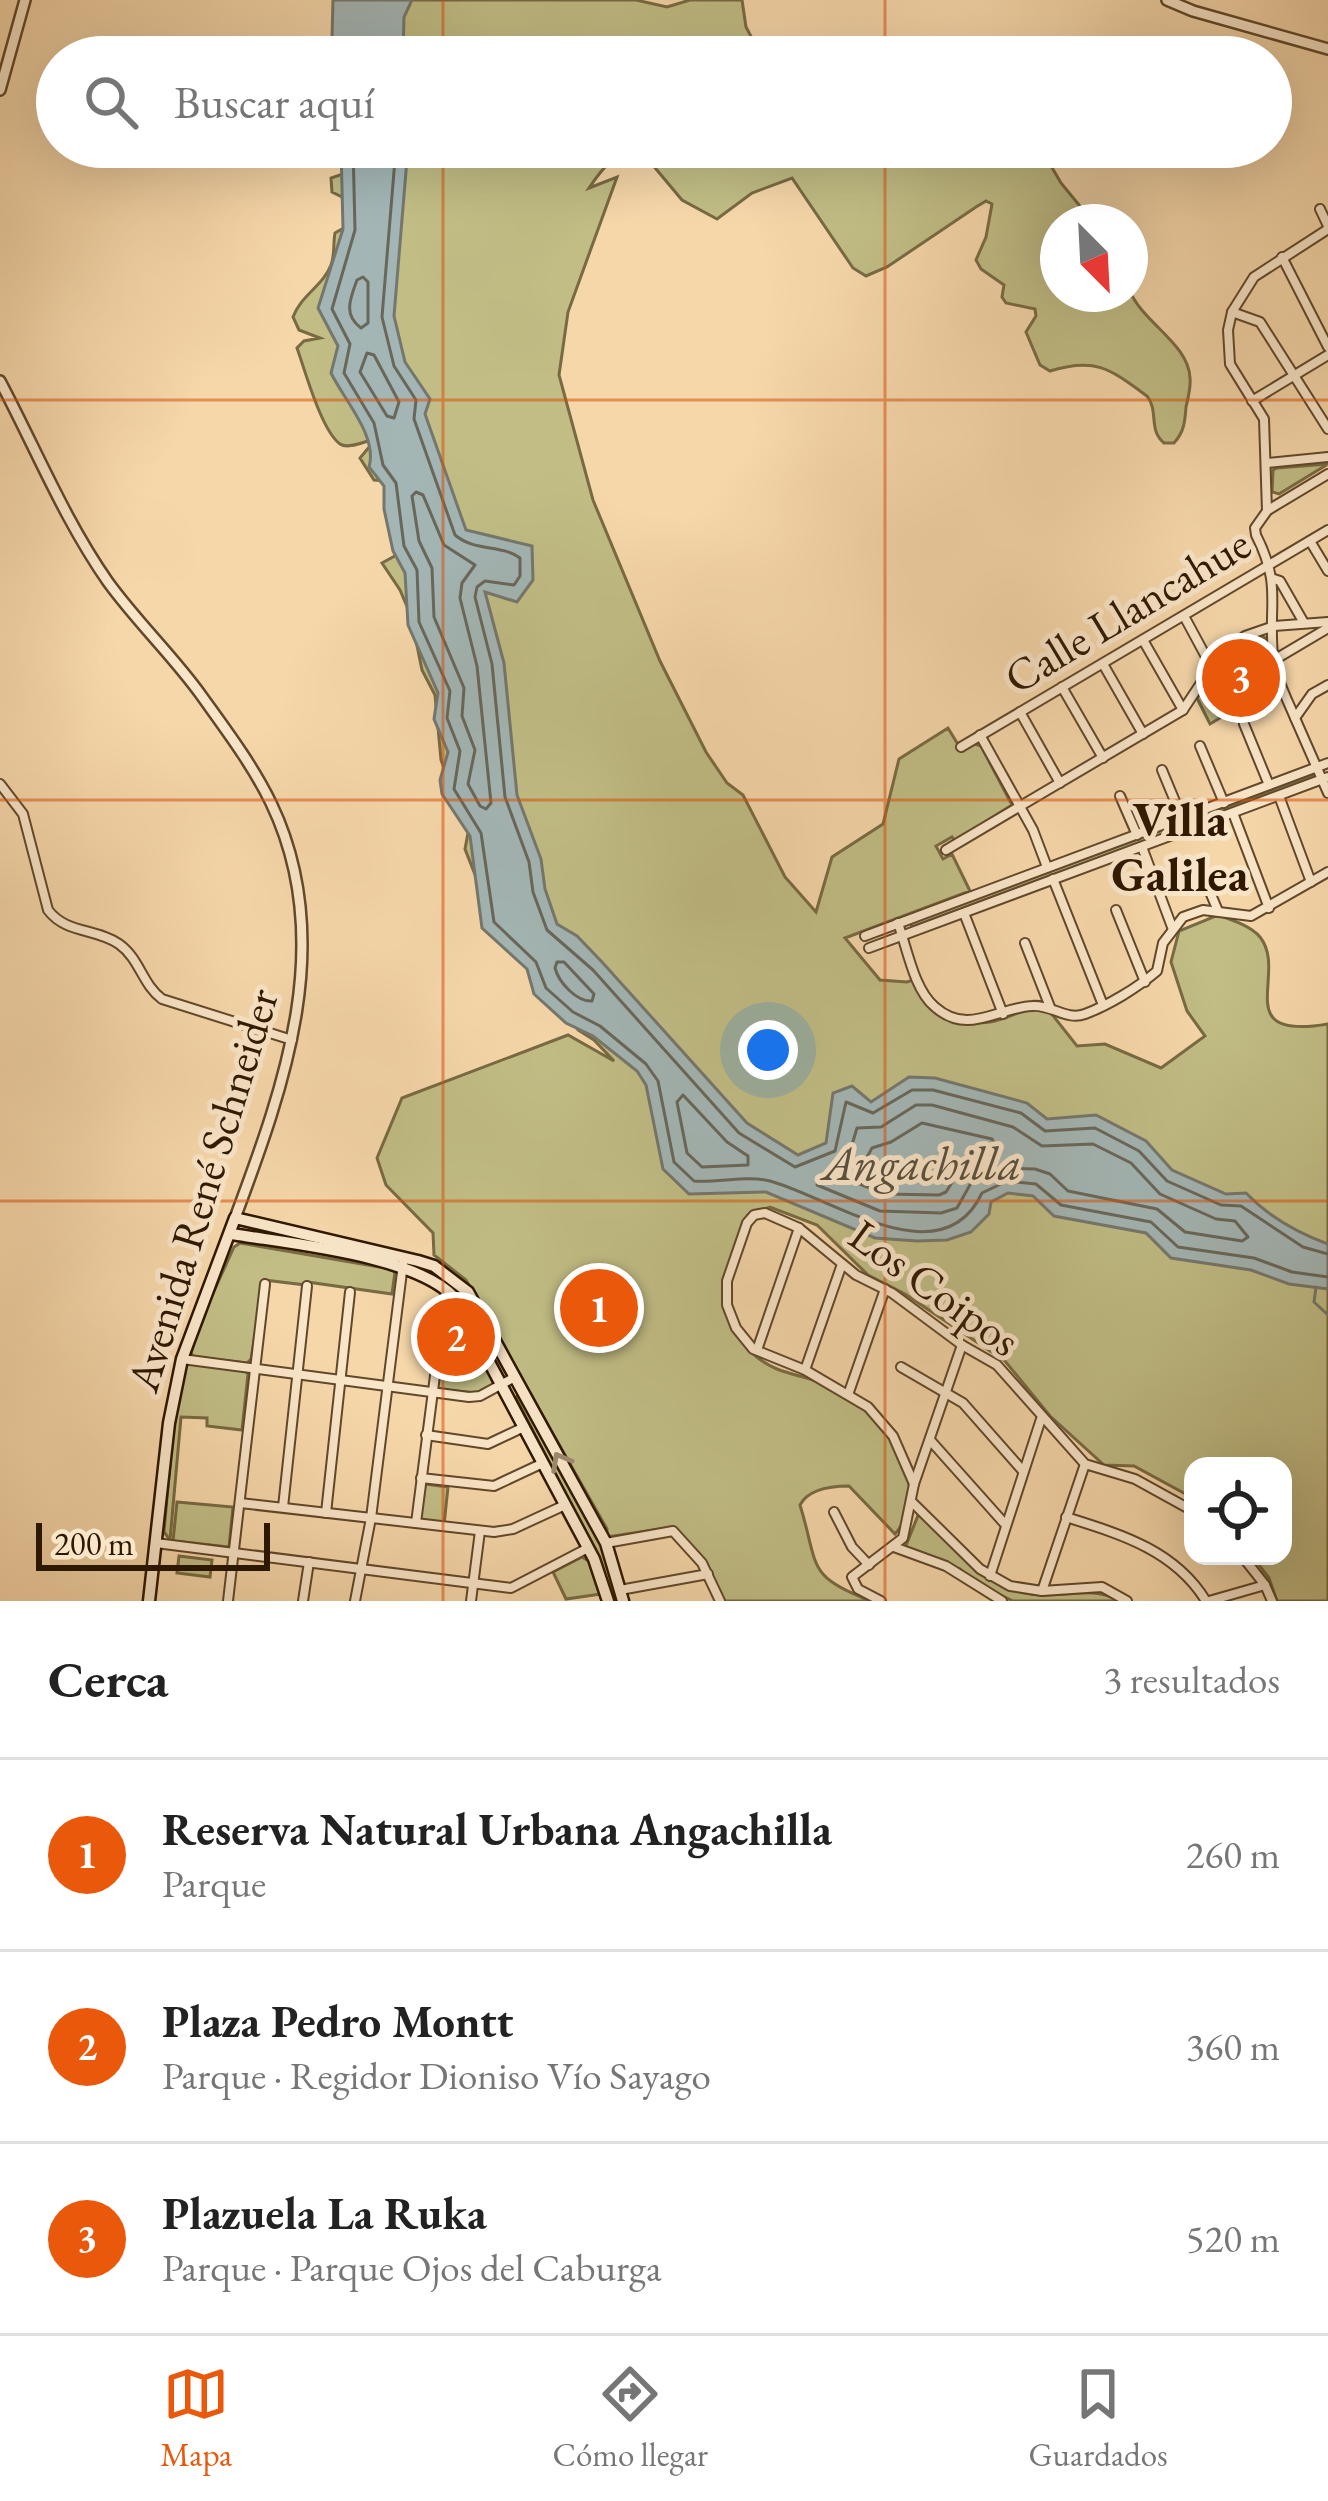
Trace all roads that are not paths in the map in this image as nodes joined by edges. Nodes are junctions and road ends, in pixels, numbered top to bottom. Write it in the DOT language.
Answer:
graph roads {
  1 [pos="26,0"];
  2 [pos="1167,0"];
  3 [pos="1285,36"];
  4 [pos="1292,38"];
  5 [pos="1328,49"];
  6 [pos="0,90"];
  7 [pos="1321,209"];
  8 [pos="1328,227"];
  9 [pos="1282,257"];
  10 [pos="1232,312"];
  11 [pos="1328,351"];
  12 [pos="1293,376"];
  13 [pos="0,381"];
  14 [pos="1252,401"];
  15 [pos="1328,429"];
  16 [pos="1328,458"];
  17 [pos="1268,463"];
  18 [pos="1328,474"];
  19 [pos="1268,511"];
  20 [pos="1328,530"];
  21 [pos="1310,541"];
  22 [pos="1270,564"];
  23 [pos="1328,571"];
  24 [pos="1274,579"];
  25 [pos="1184,616"];
  26 [pos="1304,623"];
  27 [pos="1328,625"];
  28 [pos="1274,626"];
  29 [pos="1143,640"];
  30 [pos="1274,660"];
  31 [pos="1102,664"];
  32 [pos="1211,666"];
  33 [pos="1328,685"];
  34 [pos="1063,687"];
  35 [pos="1183,710"];
  36 [pos="1020,712"];
  37 [pos="1297,714"];
  38 [pos="1244,724"];
  39 [pos="1143,734"];
  40 [pos="980,735"];
  41 [pos="1200,746"];
  42 [pos="961,747"];
  43 [pos="1103,758"];
  44 [pos="1328,763"];
  45 [pos="1315,768"];
  46 [pos="1162,770"];
  47 [pos="1324,778"];
  48 [pos="1060,783"];
  49 [pos="0,784"];
  50 [pos="1269,785"];
  51 [pos="1328,793"];
  52 [pos="1120,796"];
  53 [pos="1279,796"];
  54 [pos="1225,802"];
  55 [pos="1020,808"];
  56 [pos="1233,813"];
  57 [pos="1182,818"];
  58 [pos="1137,835"];
  59 [pos="1142,847"];
  60 [pos="946,850"];
  61 [pos="1047,867"];
  62 [pos="1328,872"];
  63 [pos="1202,873"];
  64 [pos="1053,879"];
  65 [pos="1311,882"];
  66 [pos="1269,908"];
  67 [pos="1116,910"];
  68 [pos="1217,911"];
  69 [pos="964,914"];
  70 [pos="898,923"];
  71 [pos="1172,927"];
  72 [pos="865,936"];
  73 [pos="903,936"];
  74 [pos="1025,943"];
  75 [pos="869,948"];
  76 [pos="1145,982"];
  77 [pos="1102,1005"];
  78 [pos="1050,1008"];
  79 [pos="1003,1014"];
  80 [pos="292,1040"];
  81 [pos="235,1218"];
  82 [pos="799,1228"];
  83 [pos="232,1234"];
  84 [pos="403,1262"];
  85 [pos="842,1264"];
  86 [pos="265,1284"];
  87 [pos="307,1286"];
  88 [pos="446,1288"];
  89 [pos="885,1289"];
  90 [pos="350,1292"];
  91 [pos="962,1345"];
  92 [pos="757,1350"];
  93 [pos="182,1359"];
  94 [pos="901,1367"];
  95 [pos="254,1368"];
  96 [pos="805,1370"];
  97 [pos="298,1374"];
  98 [pos="514,1377"];
  99 [pos="341,1379"];
  100 [pos="386,1385"];
  101 [pos="501,1385"];
  102 [pos="431,1392"];
  103 [pos="849,1392"];
  104 [pos="945,1392"];
  105 [pos="1041,1419"];
  106 [pos="524,1427"];
  107 [pos="426,1435"];
  108 [pos="929,1439"];
  109 [pos="543,1463"];
  110 [pos="1085,1464"];
  111 [pos="1023,1471"];
  112 [pos="421,1478"];
  113 [pos="914,1484"];
  114 [pos="240,1502"];
  115 [pos="912,1502"];
  116 [pos="565,1505"];
  117 [pos="1184,1506"];
  118 [pos="283,1508"];
  119 [pos="833,1512"];
  120 [pos="326,1513"];
  121 [pos="1066,1517"];
  122 [pos="371,1518"];
  123 [pos="416,1523"];
  124 [pos="1005,1523"];
  125 [pos="480,1531"];
  126 [pos="156,1543"];
  127 [pos="605,1544"];
  128 [pos="893,1546"];
  129 [pos="588,1548"];
  130 [pos="234,1553"];
  131 [pos="309,1562"];
  132 [pos="869,1564"];
  133 [pos="1249,1565"];
  134 [pos="359,1568"];
  135 [pos="708,1574"];
  136 [pos="990,1576"];
  137 [pos="473,1583"];
  138 [pos="1265,1585"];
  139 [pos="511,1588"];
  140 [pos="1042,1591"];
  141 [pos="621,1596"];
  142 [pos="149,1601"];
  143 [pos="228,1601"];
  144 [pos="302,1601"];
  145 [pos="355,1601"];
  146 [pos="471,1601"];
  147 [pos="513,1601"];
  148 [pos="608,1601"];
  149 [pos="720,1601"];
  150 [pos="881,1601"];
  151 [pos="997,1601"];
  152 [pos="1127,1601"];
  153 [pos="1208,1601"];
  154 [pos="1272,1601"];
  1 -- 6 [label="street"];
  2 -- 3 [label="street"];
  4 -- 5 [label="street"];
  7 -- 8 [label="street"];
  8 -- 9 [label="street"];
  9 -- 10 [label="street"];
  9 -- 11 [label="street"];
  10 -- 12 [label="street"];
  10 -- 14 [label="street"];
  11 -- 12 [label="street"];
  12 -- 14 [label="street"];
  12 -- 15 [label="street"];
  13 -- 80 [label="street, Avenida René Schneider"];
  14 -- 17 [label="street"];
  16 -- 17 [label="street"];
  17 -- 19 [label="street"];
  18 -- 19 [label="street"];
  19 -- 22 [label="street"];
  20 -- 21 [label="street, Calle Llancahue"];
  21 -- 22 [label="street, Calle Llancahue"];
  21 -- 23 [label="street"];
  22 -- 24 [label="street"];
  22 -- 25 [label="street, Calle Llancahue"];
  24 -- 26 [label="street"];
  24 -- 28 [label="street"];
  25 -- 29 [label="street, Calle Llancahue"];
  25 -- 32 [label="street"];
  26 -- 27 [label="street"];
  26 -- 28 [label="street"];
  27 -- 30 [label="street"];
  28 -- 30 [label="street"];
  28 -- 32 [label="street"];
  29 -- 31 [label="street, Calle Llancahue"];
  29 -- 35 [label="street"];
  30 -- 37 [label="street"];
  31 -- 34 [label="street, Calle Llancahue"];
  31 -- 39 [label="street"];
  32 -- 35 [label="street"];
  33 -- 37 [label="street"];
  34 -- 36 [label="street, Calle Llancahue"];
  34 -- 43 [label="street"];
  35 -- 39 [label="street"];
  36 -- 40 [label="street, Calle Llancahue"];
  36 -- 48 [label="street"];
  37 -- 45 [label="street"];
  38 -- 50 [label="street"];
  39 -- 43 [label="street"];
  40 -- 42 [label="street, Calle Llancahue"];
  40 -- 55 [label="street"];
  41 -- 54 [label="street"];
  43 -- 48 [label="street"];
  44 -- 45 [label="street"];
  45 -- 47 [label="street"];
  45 -- 50 [label="street"];
  46 -- 57 [label="street"];
  47 -- 51 [label="street"];
  47 -- 53 [label="street"];
  48 -- 55 [label="street"];
  49 -- 80 [label="street"];
  50 -- 54 [label="street"];
  52 -- 58 [label="street"];
  53 -- 56 [label="street"];
  53 -- 65 [label="street"];
  54 -- 57 [label="street"];
  55 -- 60 [label="street"];
  55 -- 61 [label="street"];
  56 -- 59 [label="street"];
  56 -- 66 [label="street"];
  57 -- 58 [label="street"];
  58 -- 61 [label="street"];
  59 -- 64 [label="street"];
  59 -- 71 [label="street"];
  61 -- 70 [label="street"];
  62 -- 65 [label="street"];
  63 -- 68 [label="street"];
  64 -- 69 [label="street"];
  64 -- 77 [label="street"];
  65 -- 66 [label="street"];
  66 -- 68 [label="street"];
  67 -- 76 [label="street"];
  68 -- 71 [label="street"];
  69 -- 73 [label="street"];
  69 -- 79 [label="street"];
  70 -- 72 [label="street"];
  70 -- 73 [label="street"];
  71 -- 76 [label="street"];
  73 -- 75 [label="street"];
  73 -- 79 [label="street"];
  74 -- 78 [label="street"];
  76 -- 77 [label="street"];
  77 -- 78 [label="street"];
  78 -- 79 [label="street"];
  80 -- 81 [label="street, Avenida René Schneider"];
  81 -- 83 [label="main road, Avenida René Schneider"];
  81 -- 84 [label="main road"];
  82 -- 85 [label="street, Los Coipos"];
  82 -- 92 [label="street"];
  82 -- 92 [label="street, Los Coipos"];
  83 -- 84 [label="main road"];
  83 -- 93 [label="main road, Avenida René Schneider"];
  84 -- 88 [label="main road"];
  84 -- 98 [label="main road"];
  84 -- 100 [label="street"];
  85 -- 89 [label="street, Los Coipos"];
  85 -- 96 [label="street"];
  86 -- 95 [label="street"];
  87 -- 97 [label="street"];
  88 -- 101 [label="main road"];
  88 -- 102 [label="street"];
  89 -- 91 [label="street, Los Coipos"];
  89 -- 103 [label="street"];
  90 -- 99 [label="street"];
  91 -- 104 [label="street"];
  91 -- 105 [label="street, Los Coipos"];
  92 -- 96 [label="street"];
  93 -- 95 [label="street"];
  93 -- 126 [label="main road, Avenida René Schneider"];
  94 -- 104 [label="street"];
  95 -- 97 [label="street"];
  95 -- 114 [label="street"];
  96 -- 103 [label="street"];
  97 -- 99 [label="street"];
  97 -- 118 [label="street"];
  98 -- 101 [label="street"];
  127 -- 98 [label="main road, one-way"];
  99 -- 100 [label="street"];
  99 -- 120 [label="street"];
  100 -- 102 [label="street"];
  100 -- 122 [label="street"];
  101 -- 102 [label="street"];
  101 -- 106 [label="main road"];
  102 -- 107 [label="street"];
  103 -- 113 [label="street"];
  104 -- 108 [label="street"];
  104 -- 111 [label="street"];
  105 -- 110 [label="street, Los Coipos"];
  105 -- 111 [label="street"];
  106 -- 107 [label="street"];
  106 -- 109 [label="main road"];
  107 -- 112 [label="street"];
  108 -- 113 [label="street"];
  108 -- 124 [label="street"];
  109 -- 112 [label="street"];
  109 -- 116 [label="main road"];
  110 -- 117 [label="street, Los Coipos"];
  110 -- 121 [label="street"];
  111 -- 124 [label="street"];
  112 -- 123 [label="street"];
  113 -- 115 [label="street"];
  114 -- 118 [label="street"];
  114 -- 130 [label="street"];
  115 -- 128 [label="street"];
  115 -- 136 [label="street"];
  116 -- 125 [label="street"];
  116 -- 129 [label="main road"];
  118 -- 120 [label="street"];
  119 -- 132 [label="street"];
  120 -- 122 [label="street"];
  121 -- 140 [label="street"];
  121 -- 153 [label="street"];
  122 -- 123 [label="street"];
  122 -- 134 [label="street"];
  123 -- 125 [label="street"];
  124 -- 136 [label="street"];
  125 -- 137 [label="street"];
  126 -- 130 [label="street"];
  126 -- 142 [label="main road, Avenida René Schneider"];
  127 -- 135 [label="street"];
  127 -- 141 [label="main road"];
  128 -- 132 [label="street"];
  128 -- 151 [label="street"];
  129 -- 139 [label="street"];
  129 -- 148 [label="main road"];
  130 -- 131 [label="street"];
  130 -- 143 [label="street"];
  131 -- 134 [label="street"];
  131 -- 144 [label="street"];
  132 -- 150 [label="street"];
  133 -- 138 [label="street"];
  134 -- 137 [label="street"];
  134 -- 145 [label="street"];
  135 -- 141 [label="street"];
  135 -- 149 [label="street"];
  136 -- 140 [label="street"];
  137 -- 139 [label="street"];
  137 -- 146 [label="street"];
  138 -- 153 [label="street"];
  138 -- 154 [label="street"];
  139 -- 147 [label="street"];
  140 -- 152 [label="street"];
}
